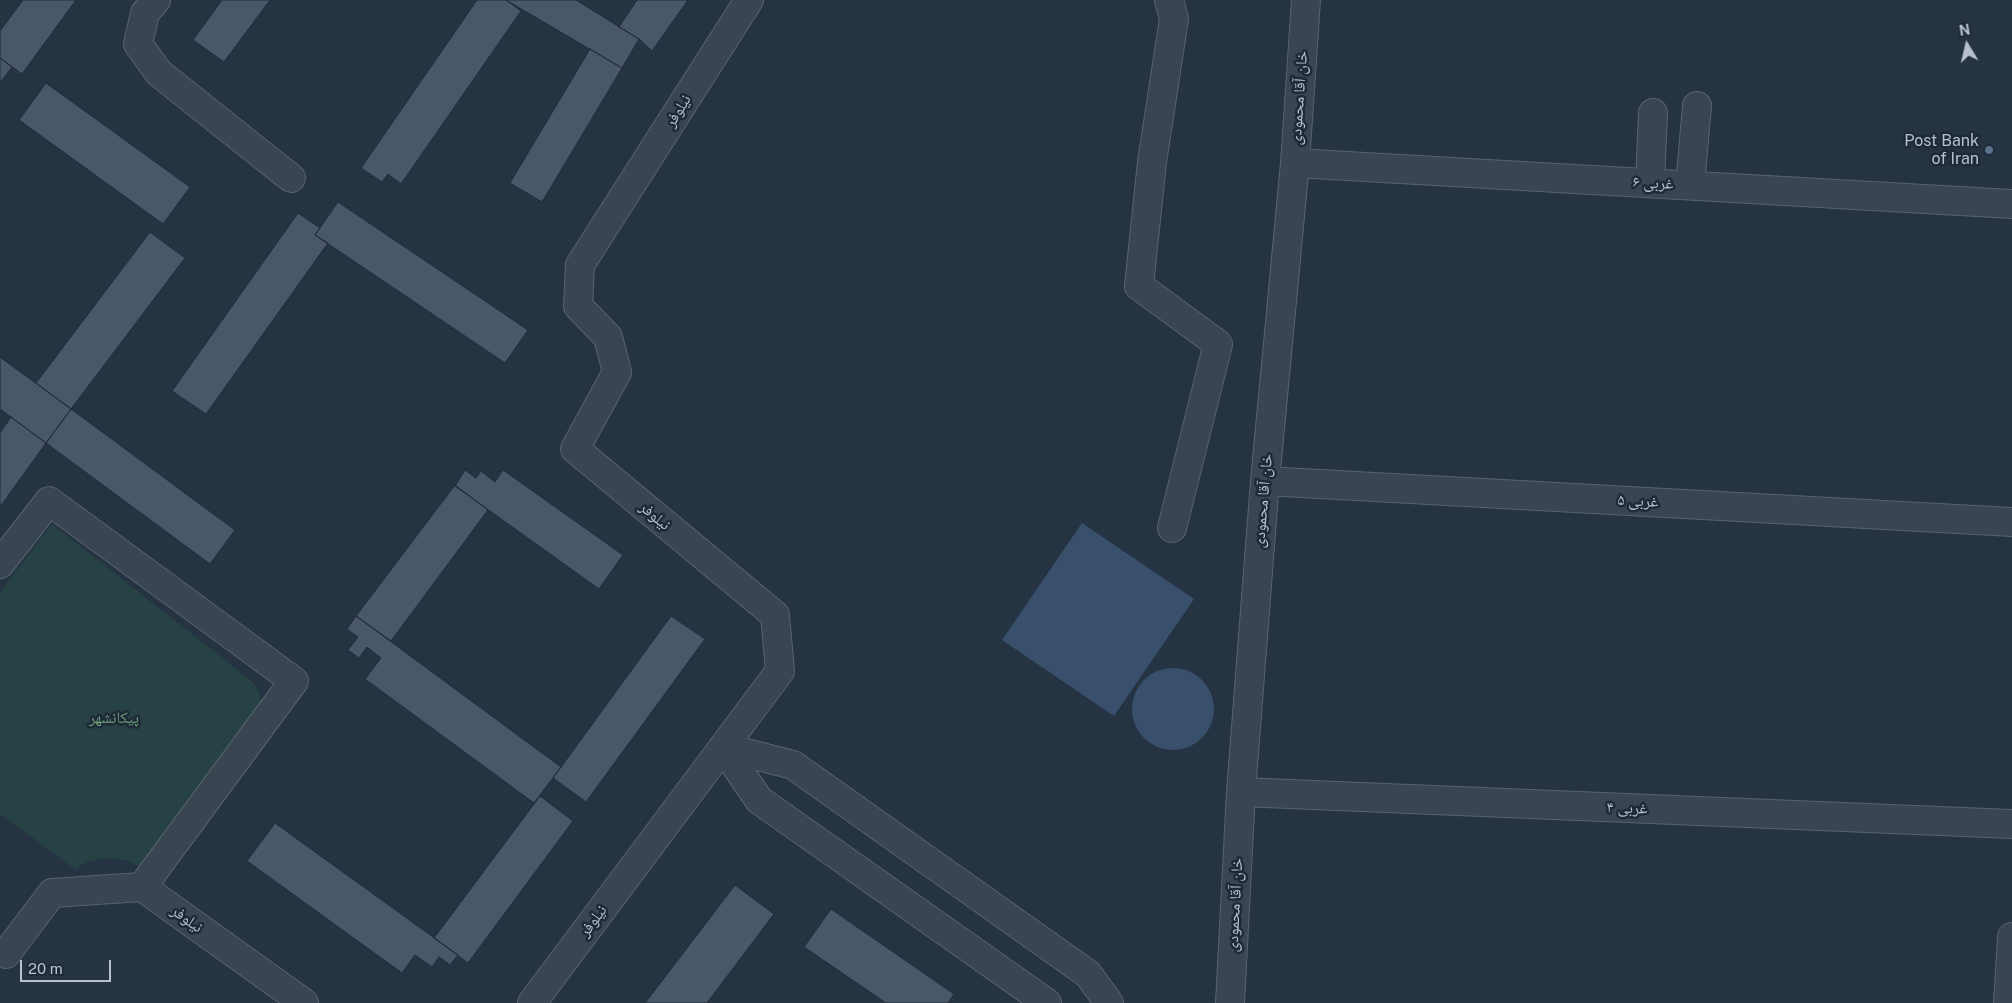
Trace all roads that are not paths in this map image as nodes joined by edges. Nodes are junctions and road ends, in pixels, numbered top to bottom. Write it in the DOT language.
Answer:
graph roads {
  1 [pos="156,0"];
  2 [pos="749,0"];
  3 [pos="1169,0"];
  4 [pos="1306,0"];
  5 [pos="1697,106"];
  6 [pos="1653,113"];
  7 [pos="1295,163"];
  8 [pos="291,178"];
  9 [pos="1650,183"];
  10 [pos="1690,185"];
  11 [pos="2012,204"];
  12 [pos="1265,481"];
  13 [pos="2012,522"];
  14 [pos="1172,528"];
  15 [pos="0,564"];
  16 [pos="722,747"];
  17 [pos="1241,792"];
  18 [pos="2012,824"];
  19 [pos="142,887"];
  20 [pos="2012,937"];
  21 [pos="6,954"];
  22 [pos="536,1001"];
  23 [pos="304,1003"];
  24 [pos="1047,1003"];
  25 [pos="1109,1003"];
  26 [pos="1230,1003"];
  27 [pos="2008,1003"];
  1 -- 8 [label="street"];
  2 -- 16 [label="street, نیلوفر"];
  3 -- 14 [label="street"];
  4 -- 7 [label="street, خان آقا محمودی"];
  5 -- 10 [label="street"];
  6 -- 9 [label="street"];
  7 -- 9 [label="street, ۶ غربی"];
  7 -- 12 [label="street, خان آقا محمودی"];
  9 -- 10 [label="street, ۶ غربی"];
  10 -- 11 [label="street, ۶ غربی"];
  12 -- 13 [label="street, ۵ غربی"];
  12 -- 17 [label="street, خان آقا محمودی"];
  15 -- 19 [label="street"];
  16 -- 22 [label="street, نیلوفر"];
  16 -- 24 [label="street"];
  16 -- 25 [label="street"];
  17 -- 18 [label="street, ۴ غربی"];
  17 -- 26 [label="street, خان آقا محمودی"];
  19 -- 21 [label="street"];
  19 -- 23 [label="street, نیلوفر"];
  20 -- 27 [label="street"];
}
